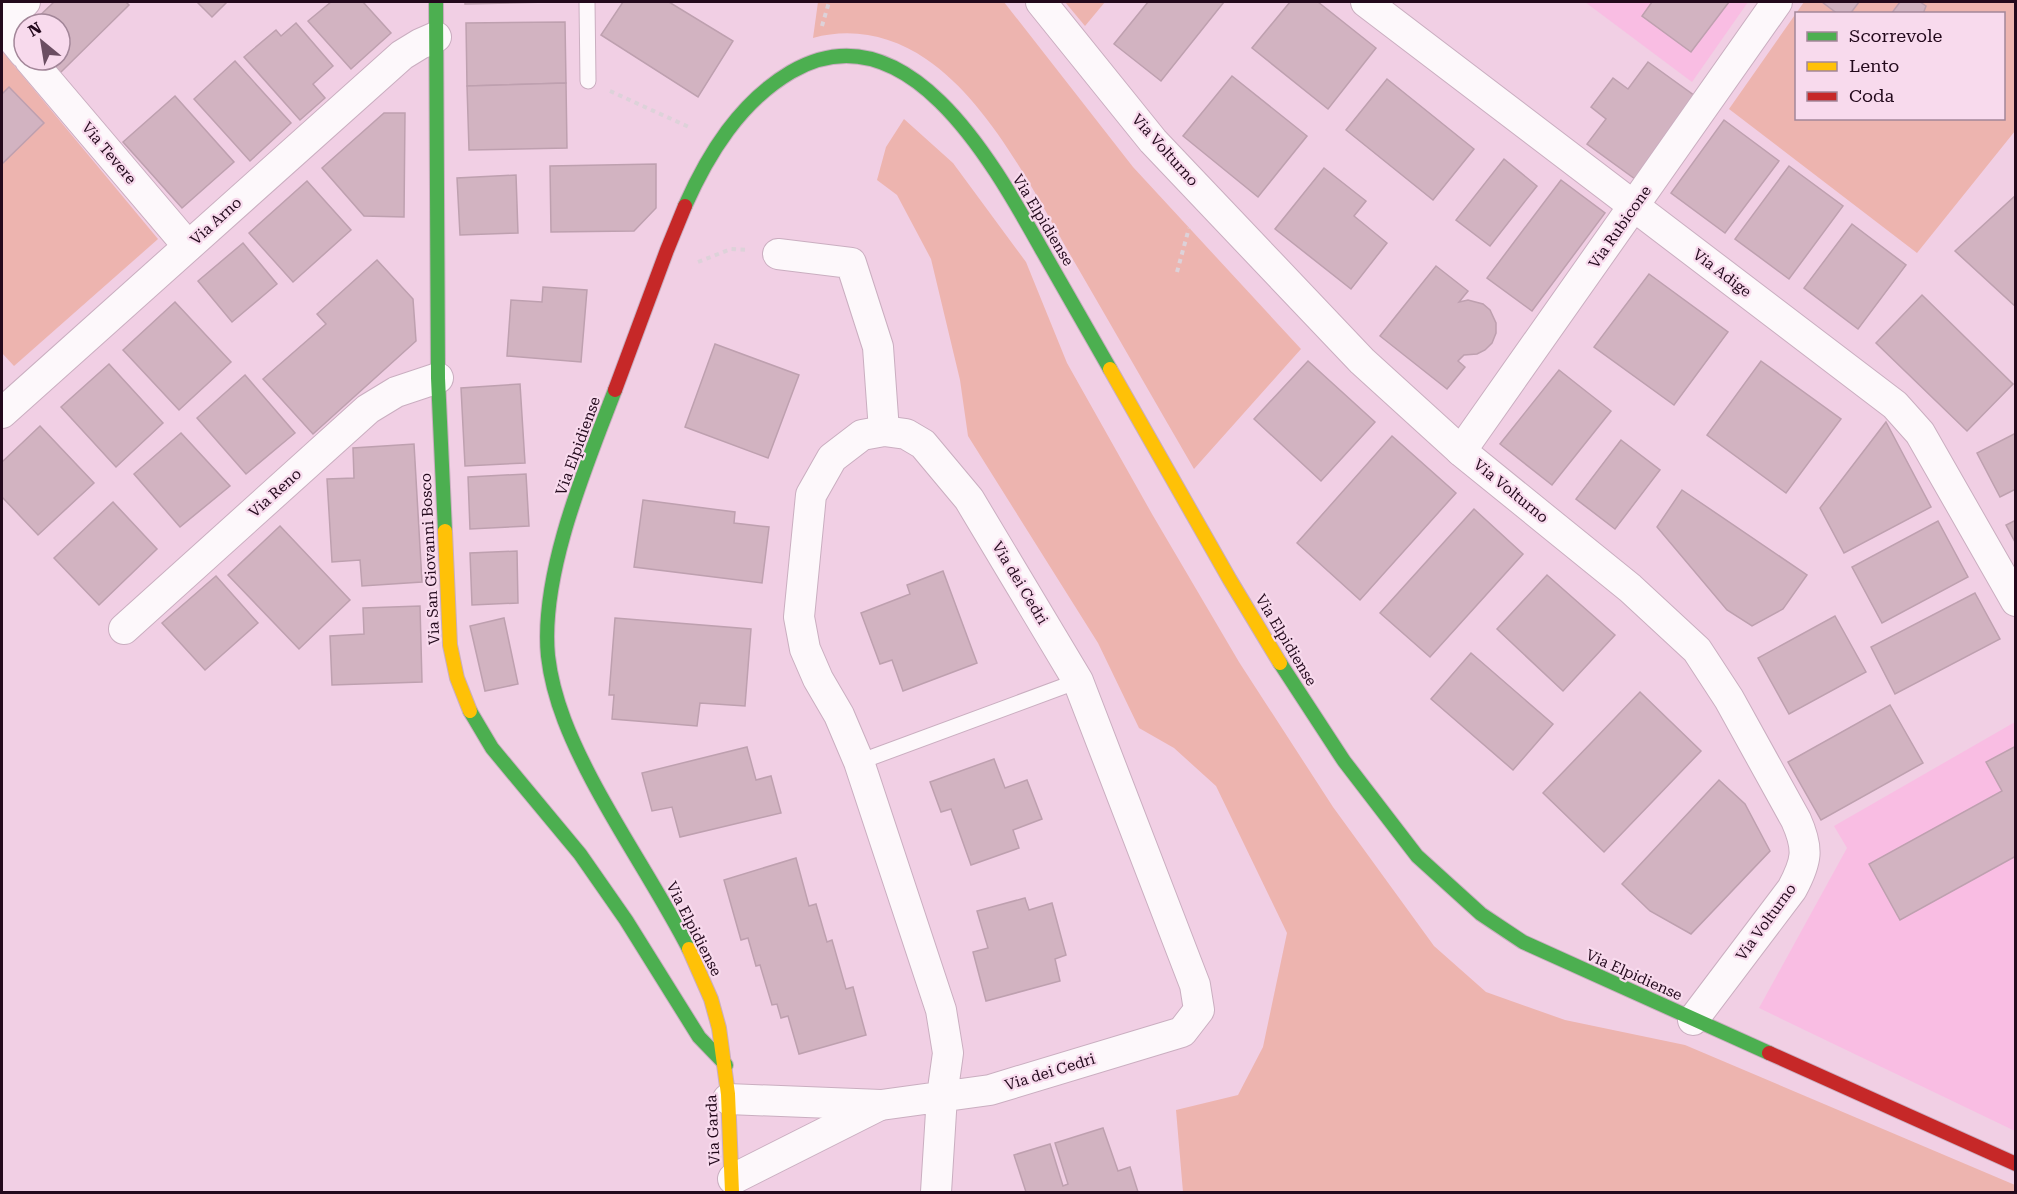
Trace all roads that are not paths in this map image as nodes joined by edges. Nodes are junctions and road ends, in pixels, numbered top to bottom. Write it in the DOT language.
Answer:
graph roads {
  1 [pos="25,2"];
  2 [pos="436,2"];
  3 [pos="587,2"];
  4 [pos="1041,2"];
  5 [pos="1366,2"];
  6 [pos="1777,2"];
  7 [pos="2,25"];
  8 [pos="436,37"];
  9 [pos="12,38"];
  10 [pos="40,72"];
  11 [pos="588,81"];
  12 [pos="1635,206"];
  13 [pos="188,246"];
  14 [pos="778,254"];
  15 [pos="438,378"];
  16 [pos="2,413"];
  17 [pos="884,431"];
  18 [pos="1461,451"];
  19 [pos="2016,601"];
  20 [pos="124,629"];
  21 [pos="1078,681"];
  22 [pos="859,762"];
  23 [pos="1693,1020"];
  24 [pos="726,1065"];
  25 [pos="942,1096"];
  26 [pos="728,1099"];
  27 [pos="881,1105"];
  28 [pos="2016,1164"];
  29 [pos="732,1186"];
  30 [pos="936,1192"];
  1 -- 7 [label="street"];
  2 -- 8 [label="main road, Via San Giovanni Bosco"];
  3 -- 11 [label="lane"];
  4 -- 18 [label="street, Via Volturno"];
  5 -- 12 [label="street, Via Adige"];
  6 -- 12 [label="street, Via Rubicone"];
  7 -- 9 [label="street"];
  8 -- 13 [label="street, Via Arno"];
  8 -- 15 [label="main road, Via San Giovanni Bosco"];
  10 -- 13 [label="street, Via Tevere"];
  12 -- 18 [label="street, Via Rubicone"];
  12 -- 19 [label="street, Via Adige"];
  13 -- 16 [label="street, Via Arno"];
  14 -- 17 [label="street"];
  15 -- 20 [label="street, Via Reno"];
  15 -- 24 [label="main road, Via San Giovanni Bosco"];
  17 -- 21 [label="street, Via dei Cedri"];
  17 -- 22 [label="street"];
  18 -- 23 [label="street, Via Volturno"];
  21 -- 22 [label="lane"];
  21 -- 25 [label="street, Via dei Cedri"];
  22 -- 25 [label="street"];
  23 -- 24 [label="main road, Via Elpidiense"];
  23 -- 28 [label="main road, Via Elpidiense"];
  24 -- 26 [label="main road, Via Garda"];
  25 -- 27 [label="street, Via dei Cedri"];
  25 -- 30 [label="street"];
  26 -- 27 [label="street"];
  26 -- 29 [label="main road, Via Garda"];
  27 -- 29 [label="street"];
}
